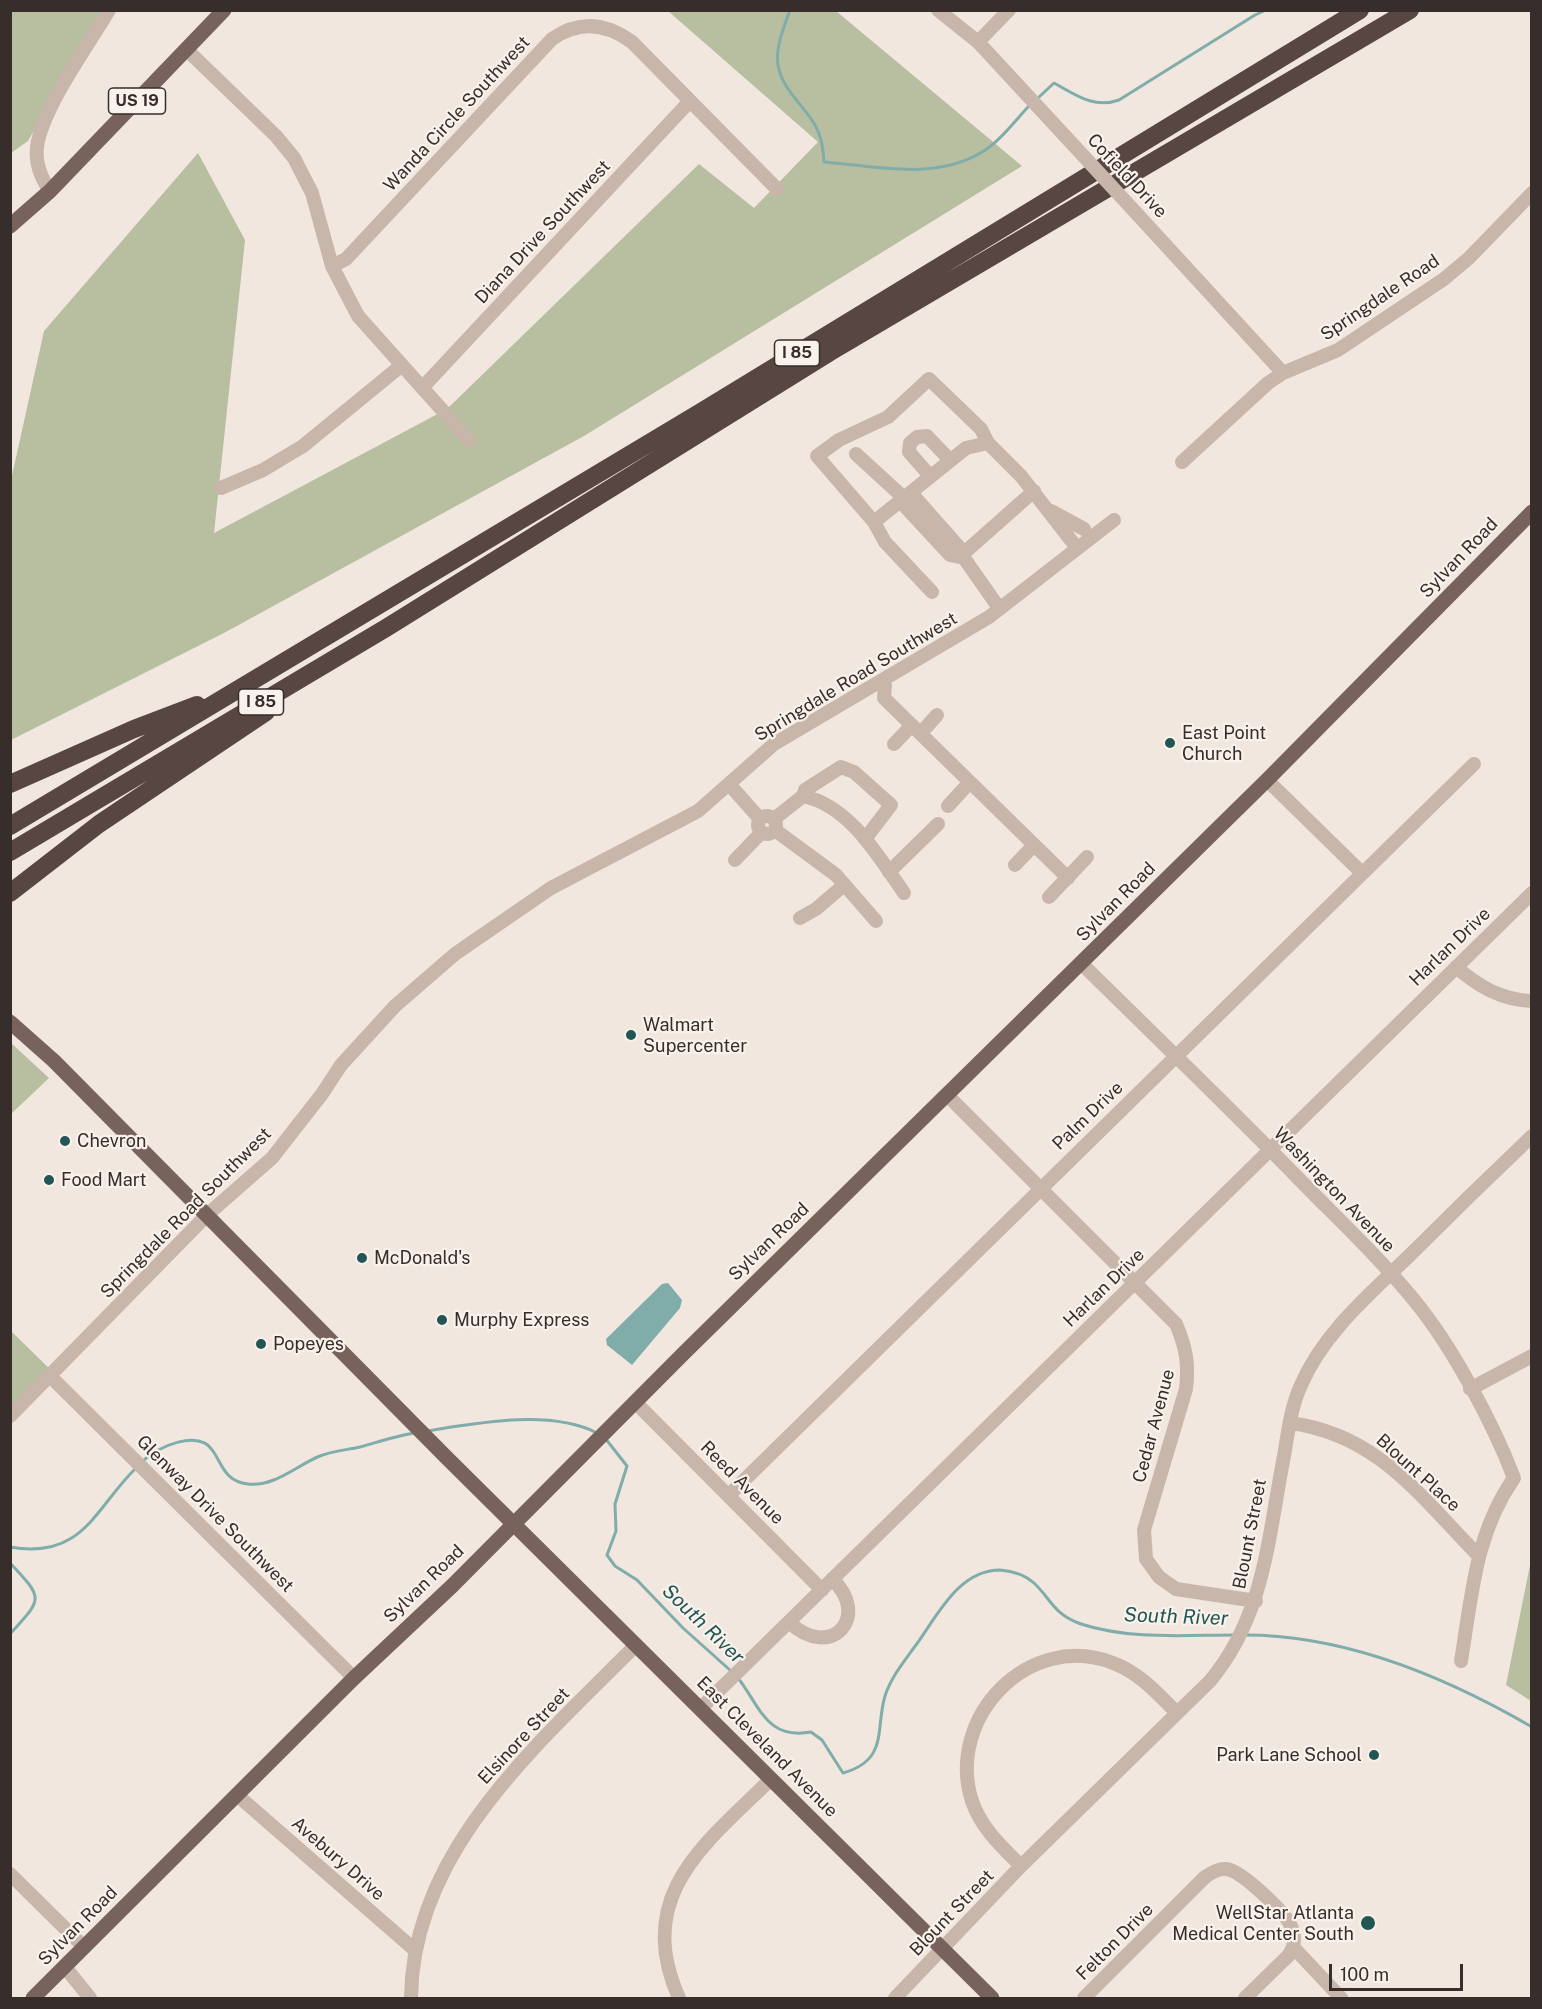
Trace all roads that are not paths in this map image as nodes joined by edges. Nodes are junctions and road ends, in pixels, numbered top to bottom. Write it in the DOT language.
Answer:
graph roads {
  1 [pos="109,10"];
  2 [pos="224,10"];
  3 [pos="938,10"];
  4 [pos="1009,10"];
  5 [pos="1360,10"];
  6 [pos="1410,10"];
  7 [pos="978,42"];
  8 [pos="186,50"];
  9 [pos="690,101"];
  10 [pos="777,189"];
  11 [pos="50,191"];
  12 [pos="1529,199"];
  13 [pos="10,226"];
  14 [pos="332,266"];
  15 [pos="402,365"];
  16 [pos="1283,373"];
  17 [pos="422,388"];
  18 [pos="469,440"];
  19 [pos="988,442"];
  20 [pos="856,454"];
  21 [pos="950,460"];
  22 [pos="1182,462"];
  23 [pos="930,476"];
  24 [pos="221,488"];
  25 [pos="1034,491"];
  26 [pos="905,498"];
  27 [pos="1050,510"];
  28 [pos="1532,512"];
  29 [pos="1114,520"];
  30 [pos="874,522"];
  31 [pos="1084,529"];
  32 [pos="1077,548"];
  33 [pos="964,555"];
  34 [pos="932,592"];
  35 [pos="999,608"];
  36 [pos="386,627"];
  37 [pos="884,683"];
  38 [pos="232,693"];
  39 [pos="937,715"];
  40 [pos="917,729"];
  41 [pos="894,744"];
  42 [pos="1474,765"];
  43 [pos="1268,780"];
  44 [pos="969,783"];
  45 [pos="10,784"];
  46 [pos="729,784"];
  47 [pos="803,796"];
  48 [pos="948,806"];
  49 [pos="938,824"];
  50 [pos="768,825"];
  51 [pos="10,826"];
  52 [pos="865,839"];
  53 [pos="1034,845"];
  54 [pos="10,852"];
  55 [pos="1087,857"];
  56 [pos="735,860"];
  57 [pos="1015,865"];
  58 [pos="889,872"];
  59 [pos="1362,873"];
  60 [pos="1068,878"];
  61 [pos="844,885"];
  62 [pos="10,893"];
  63 [pos="904,893"];
  64 [pos="1532,893"];
  65 [pos="1049,897"];
  66 [pos="800,918"];
  67 [pos="876,921"];
  68 [pos="1081,963"];
  69 [pos="1456,967"];
  70 [pos="1532,1001"];
  71 [pos="10,1022"];
  72 [pos="1175,1056"];
  73 [pos="947,1095"];
  74 [pos="1532,1136"];
  75 [pos="1270,1150"];
  76 [pos="1040,1187"];
  77 [pos="207,1215"];
  78 [pos="1390,1274"];
  79 [pos="1136,1282"];
  80 [pos="1532,1356"];
  81 [pos="50,1376"];
  82 [pos="1470,1389"];
  83 [pos="635,1402"];
  84 [pos="10,1416"];
  85 [pos="1290,1423"];
  86 [pos="729,1495"];
  87 [pos="514,1523"];
  88 [pos="1478,1555"];
  89 [pos="832,1579"];
  90 [pos="822,1590"];
  91 [pos="1256,1601"];
  92 [pos="789,1622"];
  93 [pos="636,1645"];
  94 [pos="1461,1661"];
  95 [pos="354,1678"];
  96 [pos="701,1708"];
  97 [pos="1177,1713"];
  98 [pos="771,1779"];
  99 [pos="237,1795"];
  100 [pos="1021,1866"];
  101 [pos="10,1874"];
  102 [pos="84,1947"];
  103 [pos="1293,1947"];
  104 [pos="942,1948"];
  105 [pos="416,1951"];
  106 [pos="64,1967"];
  107 [pos="33,1998"];
  108 [pos="90,1998"];
  109 [pos="411,1998"];
  110 [pos="679,1998"];
  111 [pos="895,1998"];
  112 [pos="992,1998"];
  113 [pos="1084,1998"];
  114 [pos="1245,1998"];
  115 [pos="1341,1998"];
  1 -- 11 [label="street"];
  2 -- 8 [label="main road, US 19"];
  3 -- 7 [label="street, Cofield Drive"];
  4 -- 7 [label="street"];
  5 -- 38 [label="highway, I 85"];
  6 -- 36 [label="highway, I 85"];
  7 -- 16 [label="street, Cofield Drive, bridge"];
  8 -- 11 [label="main road, US 19"];
  8 -- 14 [label="street"];
  9 -- 10 [label="street, Wanda Circle Southwest"];
  9 -- 14 [label="street, Wanda Circle Southwest"];
  9 -- 17 [label="street, Diana Drive Southwest"];
  11 -- 13 [label="main road, US 19"];
  12 -- 16 [label="street, Springdale Road"];
  14 -- 15 [label="street"];
  15 -- 17 [label="street"];
  15 -- 24 [label="street"];
  16 -- 22 [label="street, Springdale Road"];
  17 -- 18 [label="street"];
  19 -- 21 [label="street"];
  19 -- 25 [label="street"];
  19 -- 30 [label="street"];
  20 -- 26 [label="street"];
  21 -- 23 [label="street"];
  21 -- 23 [label="street"];
  23 -- 26 [label="street"];
  25 -- 27 [label="street"];
  25 -- 33 [label="street"];
  26 -- 30 [label="street"];
  26 -- 33 [label="street"];
  27 -- 31 [label="street"];
  27 -- 32 [label="street"];
  28 -- 43 [label="main road, Sylvan Road"];
  29 -- 32 [label="street, Springdale Road Southwest"];
  30 -- 34 [label="street"];
  32 -- 35 [label="street, Springdale Road Southwest"];
  33 -- 35 [label="street"];
  35 -- 37 [label="street, Springdale Road Southwest"];
  36 -- 54 [label="highway, I 85"];
  36 -- 62 [label="highway"];
  37 -- 40 [label="street"];
  37 -- 46 [label="street, Springdale Road Southwest"];
  38 -- 45 [label="highway"];
  38 -- 51 [label="highway, I 85"];
  39 -- 40 [label="street"];
  40 -- 41 [label="street"];
  40 -- 44 [label="street"];
  42 -- 59 [label="street, Palm Drive"];
  43 -- 59 [label="street"];
  43 -- 68 [label="main road, Sylvan Road"];
  44 -- 48 [label="street"];
  44 -- 53 [label="street"];
  46 -- 50 [label="street"];
  46 -- 77 [label="street, Springdale Road Southwest"];
  47 -- 50 [label="street"];
  47 -- 52 [label="street"];
  47 -- 52 [label="street"];
  49 -- 58 [label="street"];
  50 -- 56 [label="street"];
  50 -- 61 [label="street"];
  52 -- 58 [label="street"];
  53 -- 57 [label="street"];
  53 -- 60 [label="street"];
  55 -- 60 [label="street"];
  58 -- 63 [label="street"];
  59 -- 72 [label="street, Palm Drive"];
  60 -- 65 [label="street"];
  61 -- 66 [label="street"];
  61 -- 67 [label="street"];
  64 -- 69 [label="street, Harlan Drive"];
  68 -- 72 [label="street, Washington Avenue"];
  68 -- 73 [label="main road, Sylvan Road"];
  69 -- 70 [label="street"];
  69 -- 75 [label="street, Harlan Drive"];
  71 -- 77 [label="main road, East Cleveland Avenue"];
  72 -- 75 [label="street, Washington Avenue"];
  72 -- 76 [label="street, Palm Drive"];
  73 -- 76 [label="street, Cedar Avenue"];
  73 -- 83 [label="main road, Sylvan Road"];
  74 -- 78 [label="street, Blount Street"];
  75 -- 78 [label="street, Washington Avenue"];
  75 -- 79 [label="street, Harlan Drive"];
  76 -- 79 [label="street, Cedar Avenue"];
  76 -- 86 [label="street, Palm Drive"];
  77 -- 81 [label="street, Springdale Road Southwest"];
  77 -- 87 [label="main road, East Cleveland Avenue"];
  78 -- 82 [label="street, Washington Avenue"];
  78 -- 85 [label="street, Blount Street"];
  79 -- 89 [label="street, Harlan Drive"];
  79 -- 91 [label="street, Cedar Avenue"];
  80 -- 82 [label="street"];
  81 -- 84 [label="street, Springdale Road Southwest"];
  81 -- 95 [label="street, Glenway Drive Southwest"];
  82 -- 88 [label="street, Washington Avenue"];
  83 -- 86 [label="street, Reed Avenue"];
  83 -- 87 [label="main road, Sylvan Road"];
  85 -- 88 [label="street, Blount Place"];
  85 -- 91 [label="street, Blount Street"];
  86 -- 90 [label="street, Reed Avenue"];
  87 -- 93 [label="main road, East Cleveland Avenue"];
  87 -- 95 [label="main road, Sylvan Road"];
  88 -- 94 [label="street"];
  89 -- 90 [label="street, Harlan Drive"];
  89 -- 92 [label="street"];
  90 -- 92 [label="street, Harlan Drive"];
  91 -- 97 [label="street, Blount Street"];
  92 -- 96 [label="street, Harlan Drive"];
  93 -- 96 [label="main road, East Cleveland Avenue"];
  93 -- 105 [label="street, Elsinore Street"];
  95 -- 99 [label="main road, Sylvan Road"];
  96 -- 98 [label="main road, East Cleveland Avenue"];
  97 -- 100 [label="street, Blount Street"];
  97 -- 100 [label="street"];
  98 -- 104 [label="main road, East Cleveland Avenue"];
  98 -- 110 [label="street"];
  99 -- 102 [label="main road, Sylvan Road"];
  99 -- 105 [label="street, Avebury Drive"];
  100 -- 104 [label="street, Blount Street"];
  101 -- 102 [label="street"];
  102 -- 106 [label="main road, Sylvan Road"];
  103 -- 113 [label="street, Felton Drive"];
  103 -- 114 [label="street"];
  103 -- 115 [label="street"];
  104 -- 111 [label="street, Blount Street"];
  104 -- 112 [label="main road, East Cleveland Avenue"];
  105 -- 109 [label="street, Elsinore Street"];
  106 -- 107 [label="main road, Sylvan Road"];
  106 -- 108 [label="street"];
}
